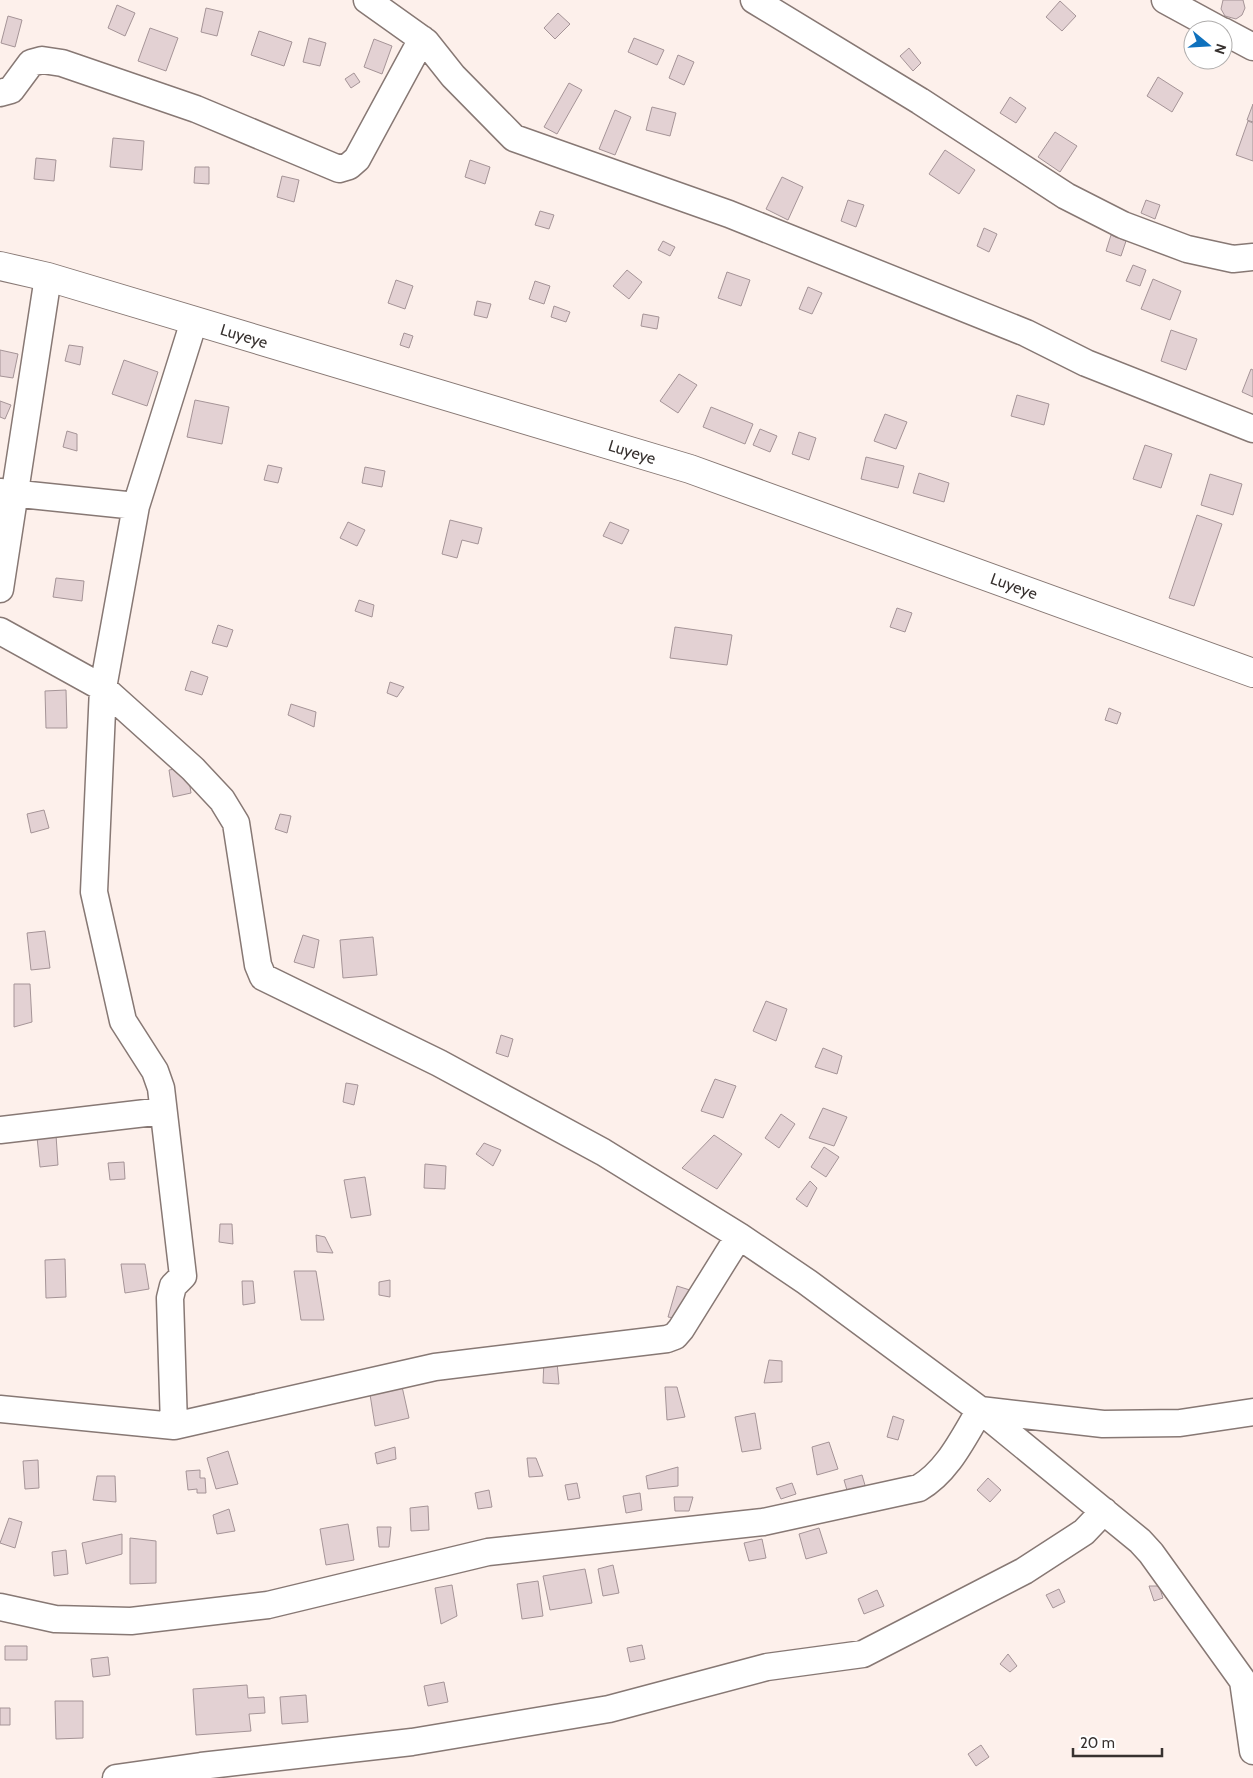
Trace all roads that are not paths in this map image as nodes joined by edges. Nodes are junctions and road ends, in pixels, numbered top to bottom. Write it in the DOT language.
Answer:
graph roads {
  1 [pos="367,0"];
  2 [pos="754,0"];
  3 [pos="1165,0"];
  4 [pos="1202,20"];
  5 [pos="1233,37"];
  6 [pos="422,39"];
  7 [pos="1253,47"];
  8 [pos="0,93"];
  9 [pos="1253,257"];
  10 [pos="0,266"];
  11 [pos="48,277"];
  12 [pos="194,321"];
  13 [pos="1253,428"];
  14 [pos="7,493"];
  15 [pos="136,506"];
  16 [pos="0,589"];
  17 [pos="0,632"];
  18 [pos="1253,672"];
  19 [pos="103,688"];
  20 [pos="163,1110"];
  21 [pos="0,1130"];
  22 [pos="739,1236"];
  23 [pos="0,1409"];
  24 [pos="980,1410"];
  25 [pos="1253,1412"];
  26 [pos="174,1426"];
  27 [pos="1104,1511"];
  28 [pos="0,1607"];
  29 [pos="1253,1751"];
  30 [pos="116,1778"];
  1 -- 6 [label="street"];
  2 -- 9 [label="street"];
  3 -- 4 [label="street"];
  5 -- 7 [label="street"];
  6 -- 8 [label="street"];
  6 -- 13 [label="street"];
  10 -- 11 [label="street, Luyeye"];
  11 -- 12 [label="street, Luyeye"];
  11 -- 14 [label="street"];
  12 -- 15 [label="street"];
  12 -- 18 [label="street, Luyeye"];
  14 -- 15 [label="street"];
  14 -- 16 [label="street"];
  15 -- 19 [label="street"];
  17 -- 19 [label="street"];
  19 -- 20 [label="street"];
  19 -- 22 [label="street"];
  20 -- 21 [label="street"];
  20 -- 26 [label="street"];
  22 -- 24 [label="street"];
  22 -- 26 [label="street"];
  23 -- 26 [label="street"];
  24 -- 25 [label="street"];
  24 -- 27 [label="street"];
  24 -- 28 [label="street"];
  27 -- 29 [label="street"];
  27 -- 30 [label="street"];
}
